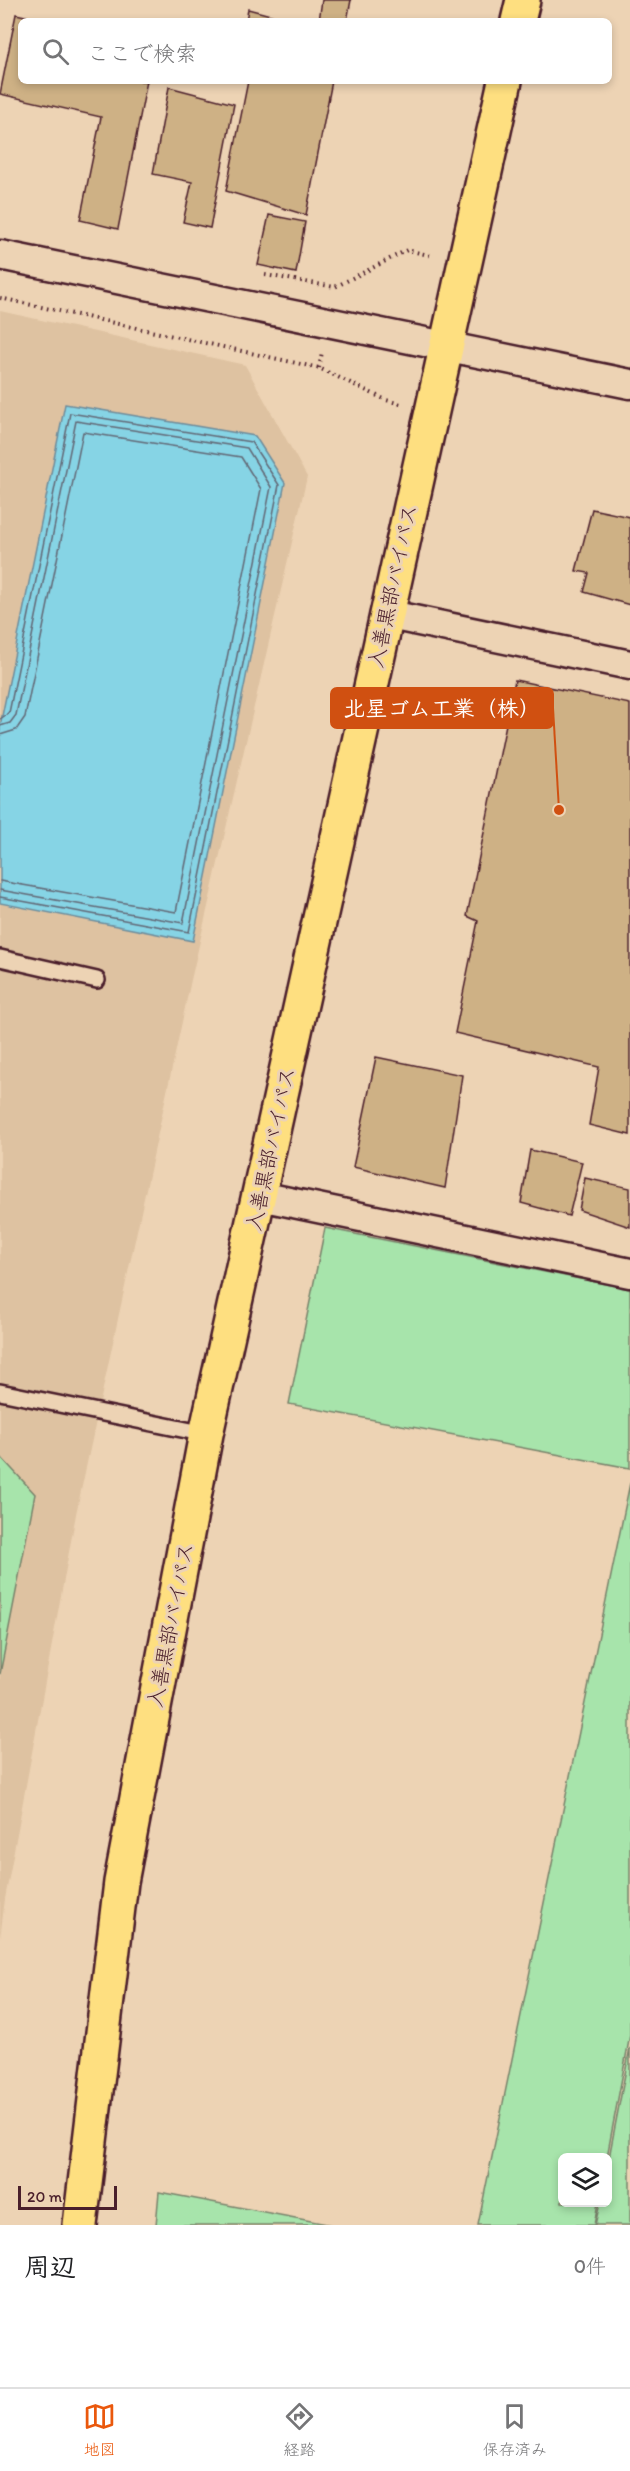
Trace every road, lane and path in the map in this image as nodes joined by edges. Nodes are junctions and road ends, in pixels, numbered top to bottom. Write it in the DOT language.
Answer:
graph roads {
  1 [pos="523,0"];
  2 [pos="519,18"];
  3 [pos="504,84"];
  4 [pos="0,255"];
  5 [pos="464,263"];
  6 [pos="255,273"];
  7 [pos="0,298"];
  8 [pos="445,346"];
  9 [pos="630,384"];
  10 [pos="430,410"];
  11 [pos="385,614"];
  12 [pos="630,665"];
  13 [pos="0,958"];
  14 [pos="97,980"];
  15 [pos="260,1196"];
  16 [pos="630,1273"];
  17 [pos="0,1392"];
  18 [pos="207,1434"];
  19 [pos="80,2225"];
  1 -- 2 [label="highway"];
  3 -- 5 [label="highway, 入善黒部バイパス"];
  4 -- 8 [label="street"];
  5 -- 6 [label="path"];
  5 -- 8 [label="highway, 入善黒部バイパス"];
  7 -- 10 [label="path"];
  8 -- 9 [label="street"];
  8 -- 10 [label="highway, 入善黒部バイパス"];
  10 -- 11 [label="highway, 入善黒部バイパス"];
  11 -- 12 [label="street"];
  11 -- 15 [label="highway, 入善黒部バイパス"];
  13 -- 14 [label="lane"];
  15 -- 16 [label="street"];
  15 -- 18 [label="highway, 入善黒部バイパス"];
  17 -- 18 [label="lane"];
  18 -- 19 [label="highway, 入善黒部バイパス"];
}
